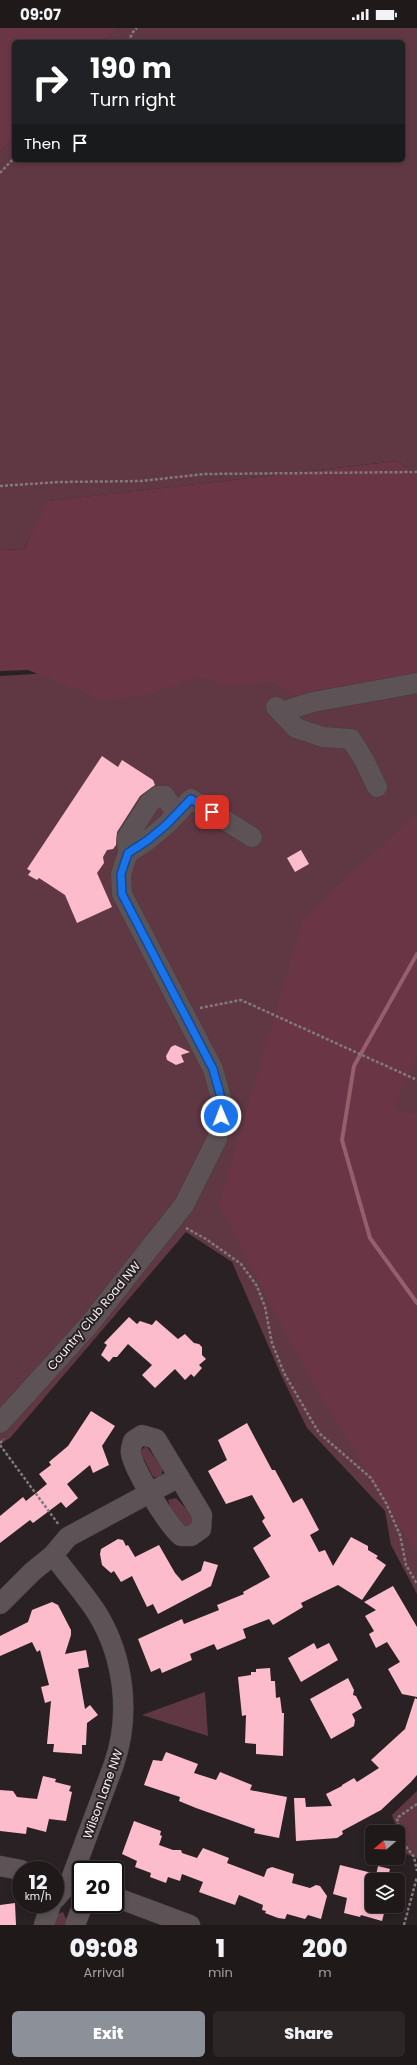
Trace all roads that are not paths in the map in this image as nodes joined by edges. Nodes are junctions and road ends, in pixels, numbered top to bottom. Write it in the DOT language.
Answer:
graph roads {
  1 [pos="417,683"];
  2 [pos="377,787"];
  3 [pos="176,814"];
  4 [pos="252,836"];
  5 [pos="128,853"];
  6 [pos="3,1431"];
  7 [pos="179,1477"];
  8 [pos="151,1493"];
  9 [pos="52,1555"];
  10 [pos="0,1604"];
  11 [pos="0,1866"];
  12 [pos="12,1868"];
  13 [pos="69,1882"];
  14 [pos="124,1900"];
  15 [pos="48,1913"];
  16 [pos="80,1913"];
  17 [pos="44,1925"];
  18 [pos="75,1925"];
  19 [pos="190,1925"];
  1 -- 2 [label="street"];
  3 -- 4 [label="street"];
  3 -- 5 [label="street"];
  3 -- 5 [label="street, Country Club Road NW"];
  5 -- 6 [label="street, Country Club Road NW"];
  7 -- 8 [label="street"];
  7 -- 8 [label="street"];
  7 -- 8 [label="street"];
  8 -- 9 [label="street"];
  9 -- 10 [label="street"];
  9 -- 13 [label="street, Wilson Lane NW"];
  11 -- 12 [label="street"];
  14 -- 19 [label="street"];
  15 -- 17 [label="street"];
  16 -- 18 [label="street"];
}
